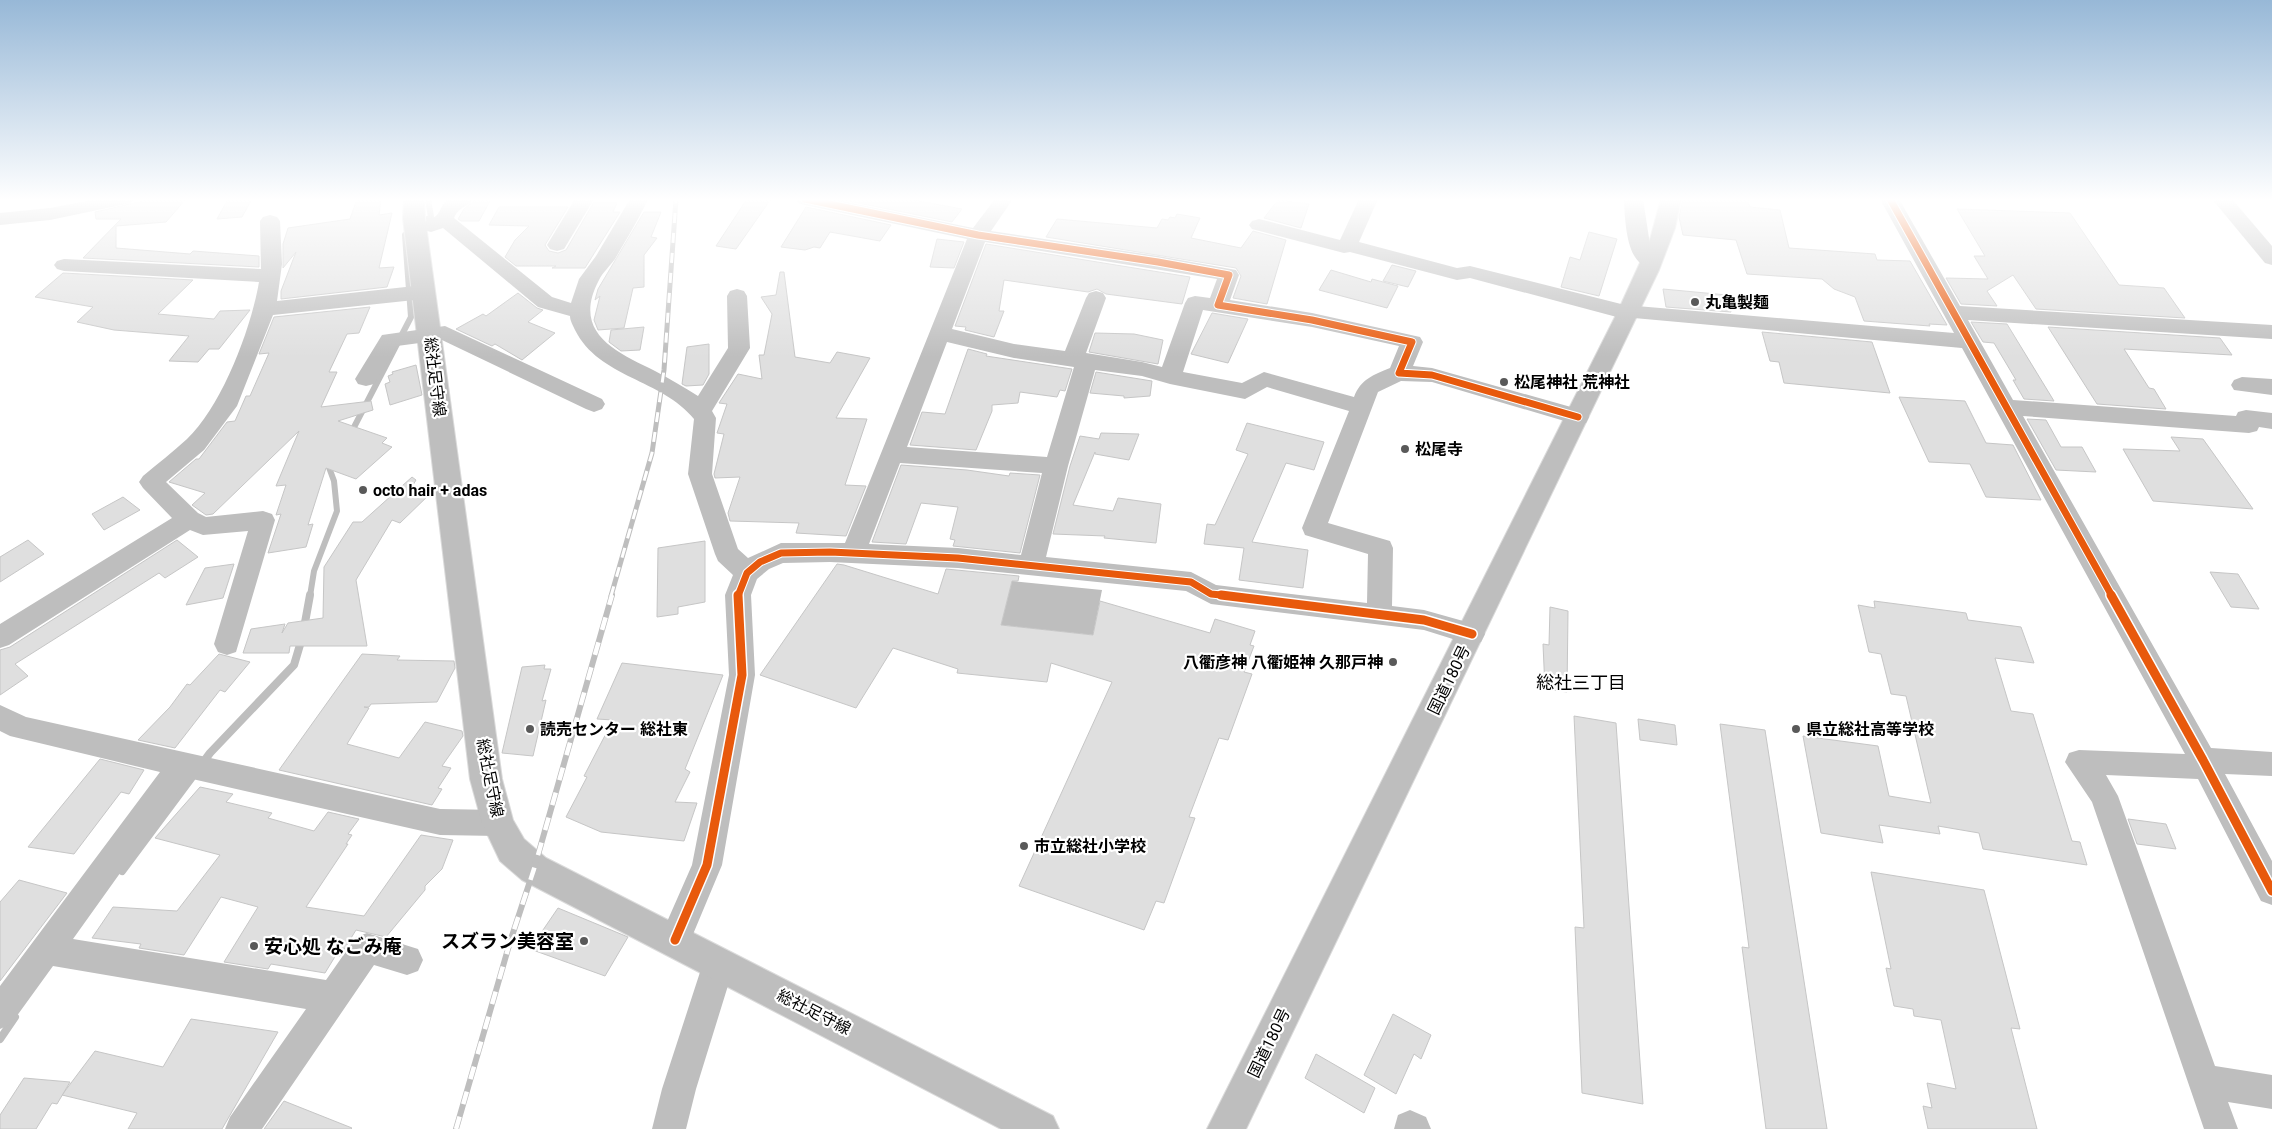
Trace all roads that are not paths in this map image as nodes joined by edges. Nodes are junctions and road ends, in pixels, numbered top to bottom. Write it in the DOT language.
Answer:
graph roads {
  1 [pos="271,252"];
  2 [pos="419,252"];
  3 [pos="484,252"];
  4 [pos="609,252"];
  5 [pos="971,252"];
  6 [pos="1089,252"];
  7 [pos="1373,252"];
  8 [pos="1641,252"];
  9 [pos="1655,252"];
  10 [pos="1920,252"];
  11 [pos="1651,262"];
  12 [pos="64,265"];
  13 [pos="270,276"];
  14 [pos="424,292"];
  15 [pos="737,296"];
  16 [pos="1096,298"];
  17 [pos="1218,305"];
  18 [pos="265,309"];
  19 [pos="580,312"];
  20 [pos="1628,312"];
  21 [pos="1954,312"];
  22 [pos="2272,332"];
  23 [pos="939,333"];
  24 [pos="430,335"];
  25 [pos="1971,342"];
  26 [pos="1080,359"];
  27 [pos="1399,373"];
  28 [pos="1170,377"];
  29 [pos="366,379"];
  30 [pos="2242,385"];
  31 [pos="2271,389"];
  32 [pos="594,404"];
  33 [pos="1362,407"];
  34 [pos="2006,407"];
  35 [pos="700,412"];
  36 [pos="1578,417"];
  37 [pos="2272,421"];
  38 [pos="891,454"];
  39 [pos="1056,466"];
  40 [pos="189,519"];
  41 [pos="853,554"];
  42 [pos="1031,566"];
  43 [pos="747,573"];
  44 [pos="1379,614"];
  45 [pos="1472,634"];
  46 [pos="0,637"];
  47 [pos="227,644"];
  48 [pos="0,717"];
  49 [pos="2205,764"];
  50 [pos="2272,764"];
  51 [pos="181,766"];
  52 [pos="498,823"];
  53 [pos="2272,891"];
  54 [pos="674,940"];
  55 [pos="46,950"];
  56 [pos="407,960"];
  57 [pos="719,963"];
  58 [pos="333,998"];
  59 [pos="0,1014"];
  60 [pos="2204,1080"];
  61 [pos="2272,1092"];
  62 [pos="242,1129"];
  63 [pos="669,1129"];
  64 [pos="1040,1129"];
  65 [pos="1226,1129"];
  66 [pos="2221,1129"];
  1 -- 13 [label="street"];
  2 -- 14 [label="main road, 総社足守線"];
  3 -- 19 [label="street"];
  4 -- 19 [label="street"];
  5 -- 23 [label="street"];
  6 -- 17 [label="street"];
  7 -- 20 [label="street"];
  8 -- 11 [label="street"];
  9 -- 11 [label="main road, 国道180号"];
  10 -- 21 [label="street"];
  11 -- 20 [label="main road, 国道180号"];
  12 -- 13 [label="street"];
  13 -- 18 [label="street"];
  14 -- 18 [label="street"];
  14 -- 24 [label="main road, 総社足守線"];
  15 -- 35 [label="street"];
  16 -- 26 [label="street"];
  17 -- 27 [label="street"];
  17 -- 28 [label="street"];
  18 -- 40 [label="street"];
  19 -- 35 [label="street"];
  20 -- 25 [label="street"];
  20 -- 36 [label="main road, 国道180号"];
  21 -- 22 [label="street"];
  21 -- 25 [label="street"];
  23 -- 26 [label="street"];
  23 -- 38 [label="street"];
  24 -- 29 [label="street"];
  24 -- 32 [label="street"];
  24 -- 52 [label="main road, 総社足守線"];
  25 -- 34 [label="street"];
  26 -- 28 [label="street"];
  26 -- 39 [label="street"];
  27 -- 33 [label="street"];
  27 -- 36 [label="street"];
  28 -- 33 [label="street"];
  30 -- 31 [label="street"];
  33 -- 44 [label="street"];
  34 -- 37 [label="street"];
  34 -- 49 [label="street"];
  35 -- 43 [label="street"];
  36 -- 45 [label="main road, 国道180号"];
  38 -- 39 [label="street"];
  38 -- 41 [label="street"];
  39 -- 42 [label="street"];
  40 -- 46 [label="street"];
  40 -- 47 [label="street"];
  41 -- 42 [label="street"];
  41 -- 43 [label="street"];
  42 -- 44 [label="street"];
  43 -- 54 [label="street"];
  44 -- 45 [label="street"];
  45 -- 65 [label="main road, 国道180号"];
  48 -- 51 [label="street"];
  49 -- 50 [label="street"];
  49 -- 53 [label="street"];
  49 -- 60 [label="street"];
  51 -- 52 [label="street"];
  51 -- 55 [label="street"];
  52 -- 54 [label="main road, 総社足守線"];
  54 -- 57 [label="main road, 総社足守線"];
  55 -- 58 [label="street"];
  55 -- 59 [label="street"];
  56 -- 58 [label="street"];
  57 -- 63 [label="street"];
  57 -- 64 [label="main road, 総社足守線"];
  58 -- 62 [label="street"];
  60 -- 61 [label="street"];
  60 -- 66 [label="street"];
}
